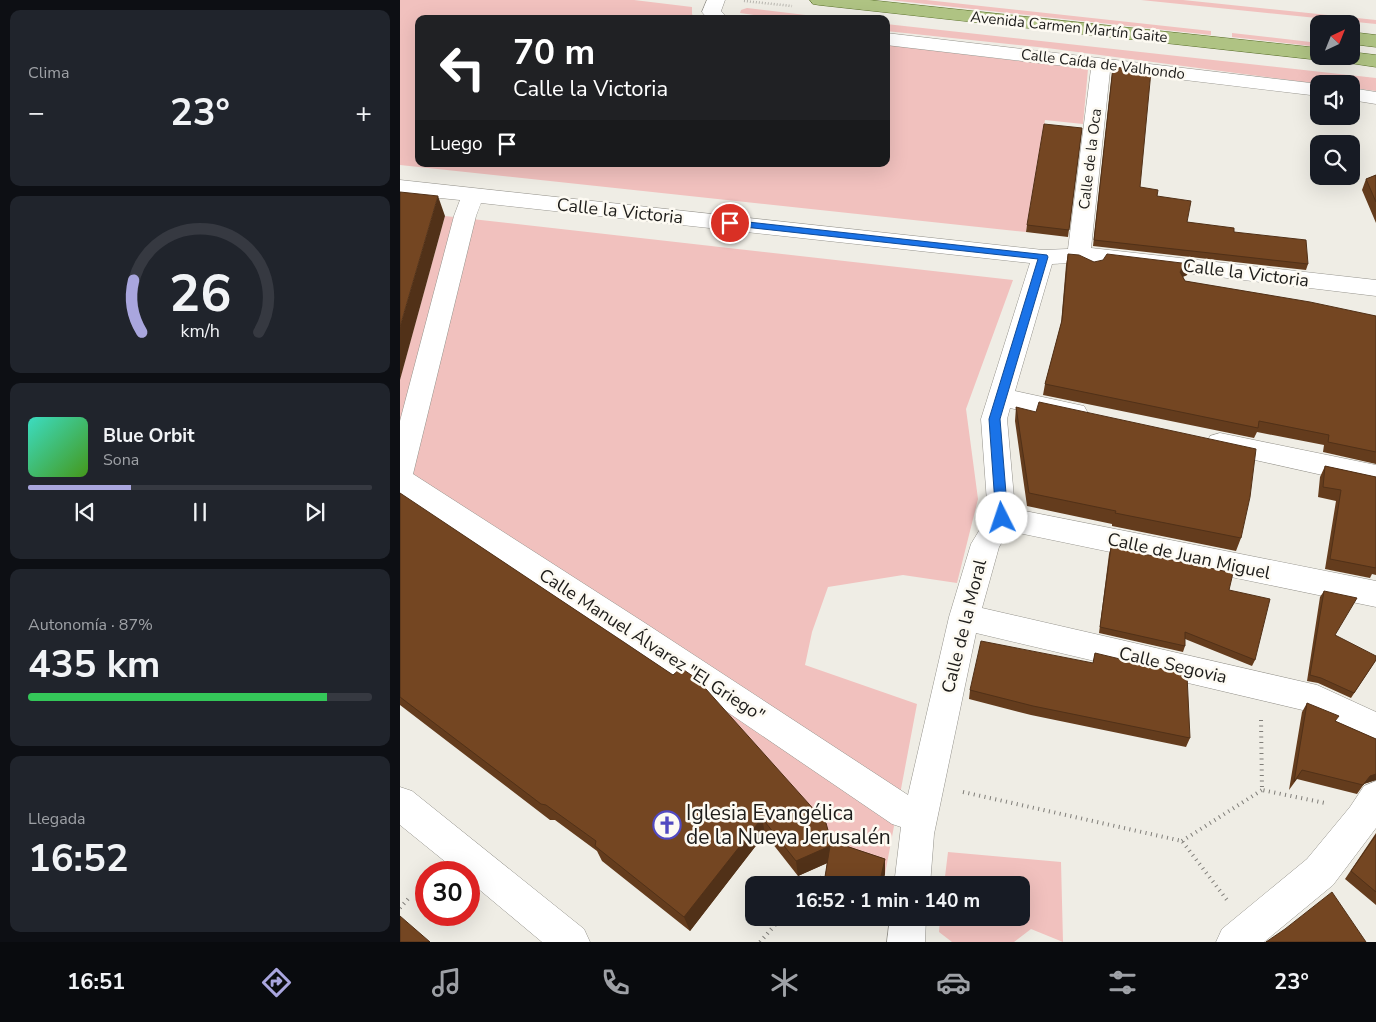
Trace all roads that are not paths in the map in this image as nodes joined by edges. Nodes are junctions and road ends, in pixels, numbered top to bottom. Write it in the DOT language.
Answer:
graph roads {
  1 [pos="716,0"];
  2 [pos="819,0"];
  3 [pos="714,15"];
  4 [pos="1360,39"];
  5 [pos="890,40"];
  6 [pos="1376,41"];
  7 [pos="1310,53"];
  8 [pos="1360,58"];
  9 [pos="1376,60"];
  10 [pos="1101,64"];
  11 [pos="1310,89"];
  12 [pos="1360,95"];
  13 [pos="1376,98"];
  14 [pos="400,187"];
  15 [pos="473,195"];
  16 [pos="1079,254"];
  17 [pos="1043,257"];
  18 [pos="1376,288"];
  19 [pos="1278,298"];
  20 [pos="1001,397"];
  21 [pos="1100,418"];
  22 [pos="1195,438"];
  23 [pos="400,473"];
  24 [pos="1376,476"];
  25 [pos="400,480"];
  26 [pos="1002,518"];
  27 [pos="1376,594"];
  28 [pos="964,617"];
  29 [pos="1376,728"];
  30 [pos="400,803"];
  31 [pos="1371,805"];
  32 [pos="904,812"];
  33 [pos="913,876"];
  34 [pos="907,926"];
  35 [pos="1243,936"];
  36 [pos="571,942"];
  37 [pos="906,942"];
  1 -- 3 [label="street"];
  2 -- 7 [label="main road, Avenida Carmen Martín Gaite"];
  4 -- 6 [label="main road"];
  5 -- 10 [label="street, Calle Caída de Valhondo"];
  8 -- 9 [label="main road"];
  10 -- 11 [label="street, Calle Caída de Valhondo"];
  10 -- 16 [label="street, Calle de la Oca"];
  12 -- 13 [label="street"];
  14 -- 15 [label="street, Calle la Victoria"];
  15 -- 17 [label="street, Calle la Victoria"];
  15 -- 23 [label="street"];
  16 -- 17 [label="street, Calle la Victoria"];
  16 -- 18 [label="street, Calle la Victoria"];
  16 -- 19 [label="street"];
  17 -- 20 [label="street"];
  20 -- 21 [label="street"];
  20 -- 26 [label="street"];
  22 -- 24 [label="street"];
  25 -- 32 [label="street, Calle Manuel Álvarez \"El Griego\""];
  26 -- 27 [label="street, Calle de Juan Miguel"];
  26 -- 28 [label="street, Calle de la Moral"];
  28 -- 29 [label="street, Calle Segovia"];
  28 -- 33 [label="street, Calle de la Moral"];
  30 -- 36 [label="street"];
  31 -- 35 [label="street"];
  34 -- 37 [label="street"];
}
